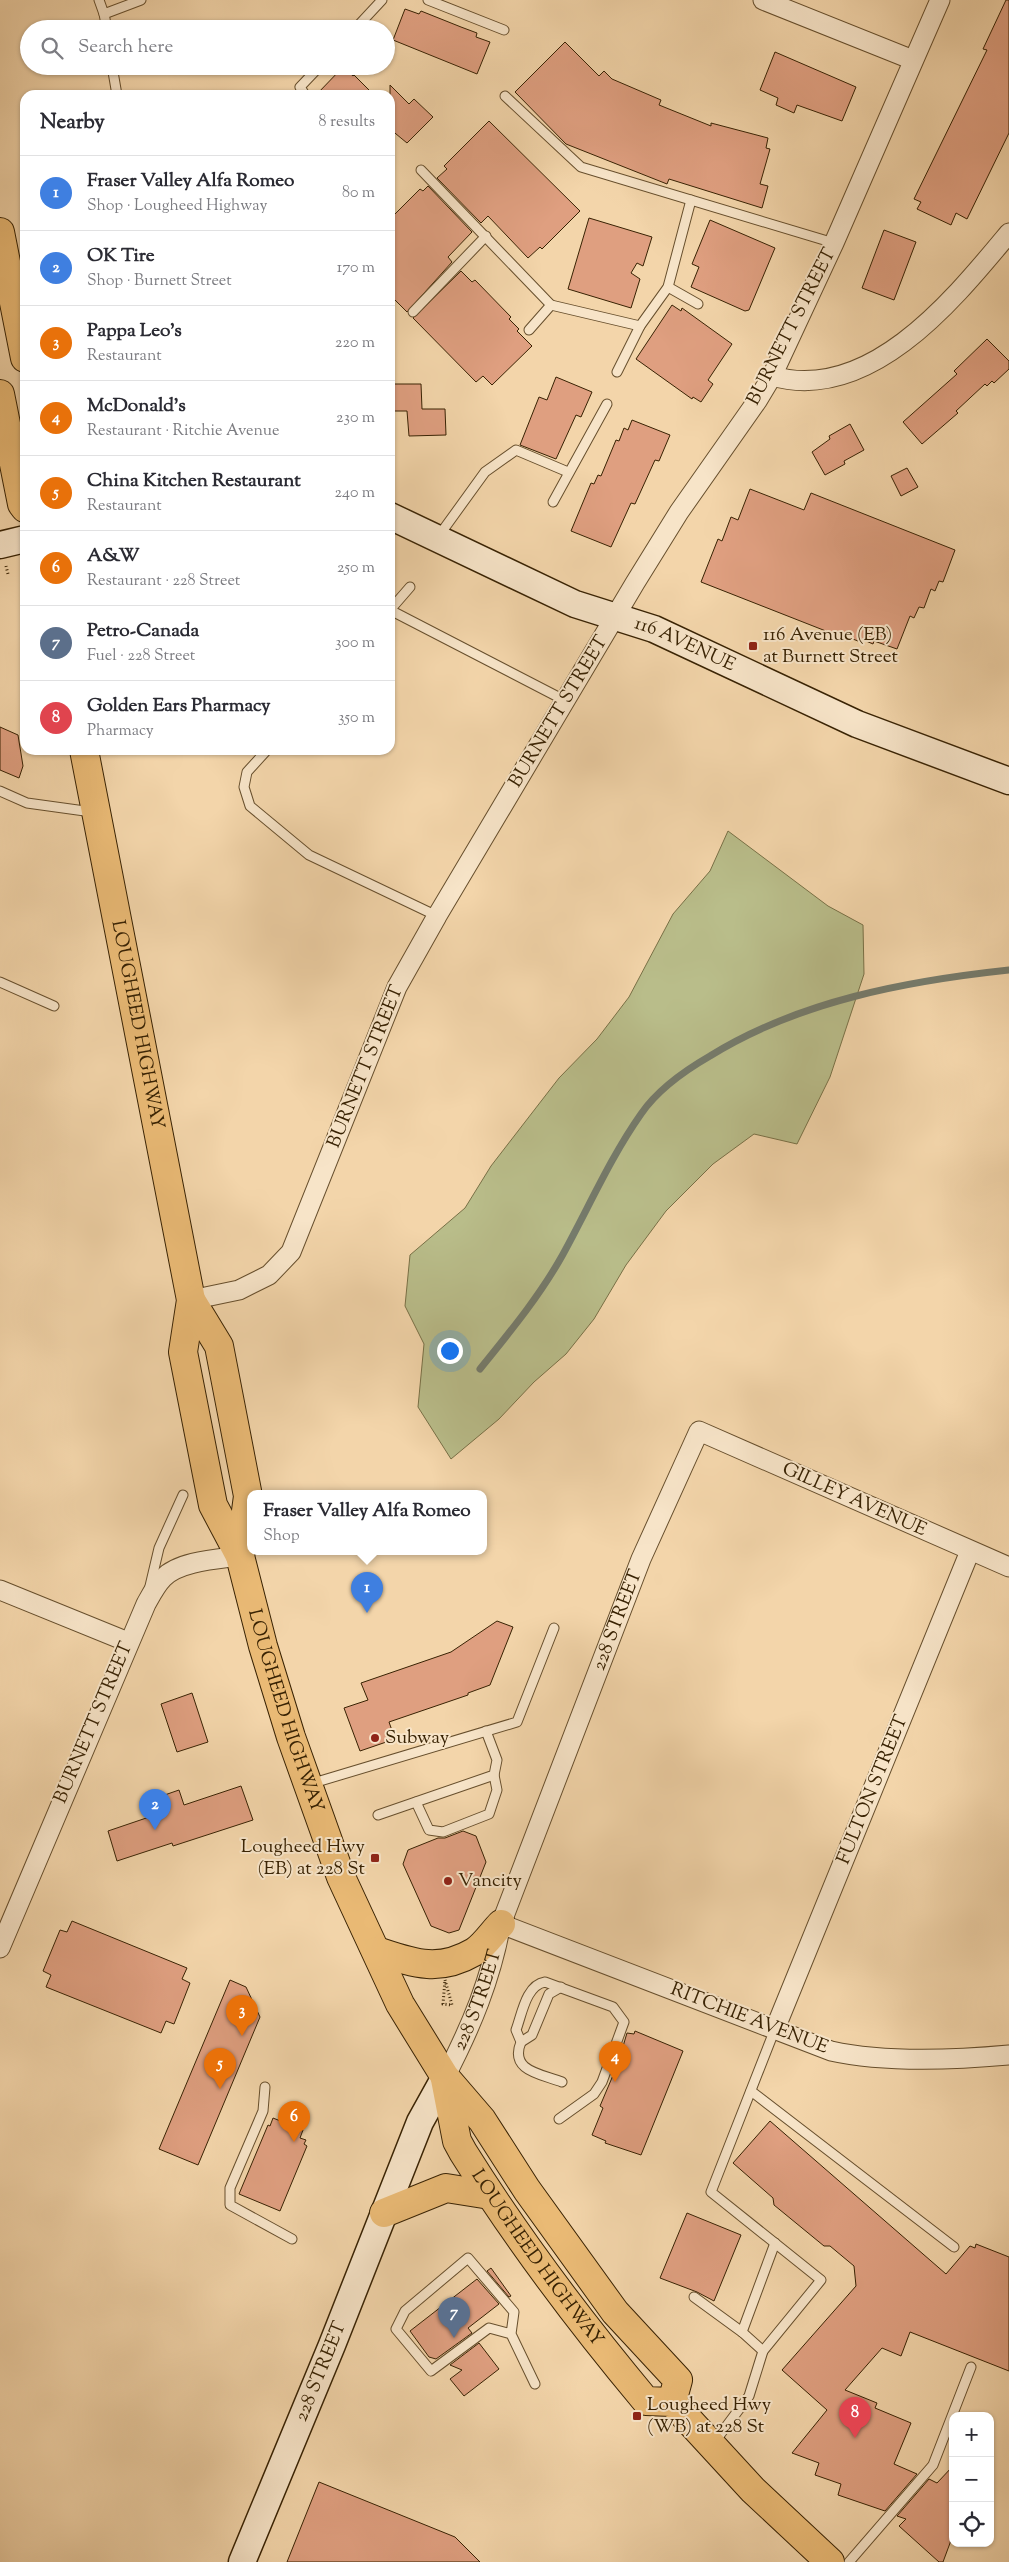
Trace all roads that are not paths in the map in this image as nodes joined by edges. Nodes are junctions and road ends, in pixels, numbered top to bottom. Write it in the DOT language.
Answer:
graph roads {
  1 [pos="99,0"];
  2 [pos="141,0"];
  3 [pos="382,0"];
  4 [pos="428,0"];
  5 [pos="763,0"];
  6 [pos="940,0"];
  7 [pos="104,14"];
  8 [pos="105,20"];
  9 [pos="363,20"];
  10 [pos="504,30"];
  11 [pos="913,60"];
  12 [pos="114,75"];
  13 [pos="311,75"];
  14 [pos="116,90"];
  15 [pos="302,90"];
  16 [pos="505,96"];
  17 [pos="421,170"];
  18 [pos="690,200"];
  19 [pos="0,232"];
  20 [pos="1009,233"];
  21 [pos="486,236"];
  22 [pos="834,244"];
  23 [pos="668,287"];
  24 [pos="698,304"];
  25 [pos="551,305"];
  26 [pos="413,312"];
  27 [pos="20,323"];
  28 [pos="640,326"];
  29 [pos="529,330"];
  30 [pos="617,372"];
  31 [pos="772,376"];
  32 [pos="0,394"];
  33 [pos="607,404"];
  34 [pos="568,472"];
  35 [pos="20,494"];
  36 [pos="553,502"];
  37 [pos="395,518"];
  38 [pos="437,538"];
  39 [pos="20,540"];
  40 [pos="0,546"];
  41 [pos="410,587"];
  42 [pos="395,604"];
  43 [pos="395,613"];
  44 [pos="616,616"];
  45 [pos="566,701"];
  46 [pos="85,755"];
  47 [pos="263,755"];
  48 [pos="1009,781"];
  49 [pos="0,791"];
  50 [pos="96,812"];
  51 [pos="437,916"];
  52 [pos="0,982"];
  53 [pos="54,1006"];
  54 [pos="191,1300"];
  55 [pos="699,1431"];
  56 [pos="247,1491"];
  57 [pos="183,1495"];
  58 [pos="247,1504"];
  59 [pos="970,1551"];
  60 [pos="240,1556"];
  61 [pos="1009,1568"];
  62 [pos="0,1590"];
  63 [pos="146,1604"];
  64 [pos="554,1628"];
  65 [pos="128,1642"];
  66 [pos="486,1731"];
  67 [pos="494,1775"];
  68 [pos="309,1785"];
  69 [pos="416,1802"];
  70 [pos="378,1815"];
  71 [pos="501,1924"];
  72 [pos="0,1948"];
  73 [pos="377,1951"];
  74 [pos="561,1987"];
  75 [pos="775,2029"];
  76 [pos="521,2042"];
  77 [pos="1009,2056"];
  78 [pos="444,2077"];
  79 [pos="562,2082"];
  80 [pos="266,2088"];
  81 [pos="751,2091"];
  82 [pos="559,2119"];
  83 [pos="490,2195"];
  84 [pos="384,2213"];
  85 [pos="292,2239"];
  86 [pos="775,2243"];
  87 [pos="954,2247"];
  88 [pos="694,2297"];
  89 [pos="742,2332"];
  90 [pos="511,2334"];
  91 [pos="764,2351"];
  92 [pos="971,2366"];
  93 [pos="535,2384"];
  94 [pos="672,2402"];
  95 [pos="712,2446"];
  96 [pos="242,2562"];
  97 [pos="830,2562"];
  98 [pos="850,2562"];
  1 -- 7 [label="lane"];
  2 -- 7 [label="lane"];
  3 -- 9 [label="lane"];
  4 -- 10 [label="lane"];
  5 -- 11 [label="street"];
  6 -- 11 [label="street, BURNETT STREET"];
  7 -- 8 [label="lane"];
  11 -- 22 [label="street, BURNETT STREET"];
  12 -- 14 [label="lane"];
  13 -- 15 [label="lane"];
  16 -- 18 [label="lane"];
  17 -- 21 [label="lane"];
  18 -- 22 [label="lane"];
  18 -- 23 [label="lane"];
  19 -- 27 [label="main road"];
  20 -- 31 [label="street"];
  21 -- 25 [label="lane"];
  21 -- 26 [label="lane"];
  22 -- 31 [label="street, BURNETT STREET"];
  23 -- 24 [label="lane"];
  23 -- 28 [label="lane"];
  25 -- 28 [label="lane"];
  25 -- 29 [label="lane"];
  28 -- 30 [label="lane"];
  31 -- 44 [label="street, BURNETT STREET"];
  32 -- 35 [label="main road"];
  33 -- 34 [label="lane"];
  34 -- 36 [label="lane"];
  34 -- 38 [label="lane"];
  37 -- 38 [label="street, 116 AVENUE"];
  38 -- 44 [label="street, 116 AVENUE"];
  39 -- 40 [label="street"];
  41 -- 42 [label="lane"];
  43 -- 45 [label="lane"];
  44 -- 45 [label="street, BURNETT STREET"];
  44 -- 48 [label="street, 116 AVENUE"];
  45 -- 51 [label="street, BURNETT STREET"];
  46 -- 50 [label="main road, LOUGHEED HIGHWAY"];
  47 -- 51 [label="lane"];
  49 -- 50 [label="lane"];
  50 -- 54 [label="main road, LOUGHEED HIGHWAY"];
  51 -- 54 [label="street, BURNETT STREET"];
  52 -- 53 [label="lane"];
  54 -- 56 [label="main road, LOUGHEED HIGHWAY"];
  54 -- 60 [label="main road, LOUGHEED HIGHWAY"];
  55 -- 59 [label="street, GILLEY AVENUE"];
  55 -- 71 [label="street, 228 STREET"];
  57 -- 63 [label="lane"];
  58 -- 60 [label="main road, LOUGHEED HIGHWAY"];
  59 -- 61 [label="street, GILLEY AVENUE"];
  59 -- 75 [label="street, FULTON STREET"];
  60 -- 63 [label="street, BURNETT STREET"];
  60 -- 68 [label="main road, LOUGHEED HIGHWAY"];
  62 -- 65 [label="street"];
  63 -- 65 [label="street, BURNETT STREET"];
  64 -- 66 [label="lane"];
  65 -- 72 [label="street, BURNETT STREET"];
  66 -- 67 [label="lane"];
  66 -- 68 [label="lane"];
  67 -- 69 [label="lane"];
  67 -- 69 [label="lane"];
  68 -- 73 [label="main road, LOUGHEED HIGHWAY"];
  69 -- 70 [label="lane"];
  71 -- 73 [label="main road"];
  71 -- 75 [label="street, RITCHIE AVENUE"];
  71 -- 78 [label="street, 228 STREET"];
  73 -- 78 [label="main road, LOUGHEED HIGHWAY"];
  74 -- 76 [label="lane"];
  74 -- 76 [label="lane"];
  74 -- 82 [label="lane"];
  75 -- 77 [label="street, RITCHIE AVENUE"];
  75 -- 81 [label="lane"];
  76 -- 79 [label="lane"];
  78 -- 83 [label="main road, LOUGHEED HIGHWAY"];
  78 -- 84 [label="street, 228 STREET"];
  78 -- 94 [label="main road, LOUGHEED HIGHWAY"];
  80 -- 85 [label="lane"];
  81 -- 86 [label="lane"];
  81 -- 87 [label="lane"];
  83 -- 84 [label="main road"];
  83 -- 94 [label="main road, LOUGHEED HIGHWAY"];
  84 -- 96 [label="street, 228 STREET"];
  86 -- 89 [label="lane"];
  86 -- 91 [label="lane"];
  88 -- 89 [label="lane"];
  89 -- 91 [label="lane"];
  90 -- 90 [label="lane"];
  90 -- 93 [label="lane"];
  91 -- 95 [label="lane"];
  92 -- 98 [label="lane"];
  94 -- 95 [label="main road"];
  95 -- 97 [label="main road"];
}
